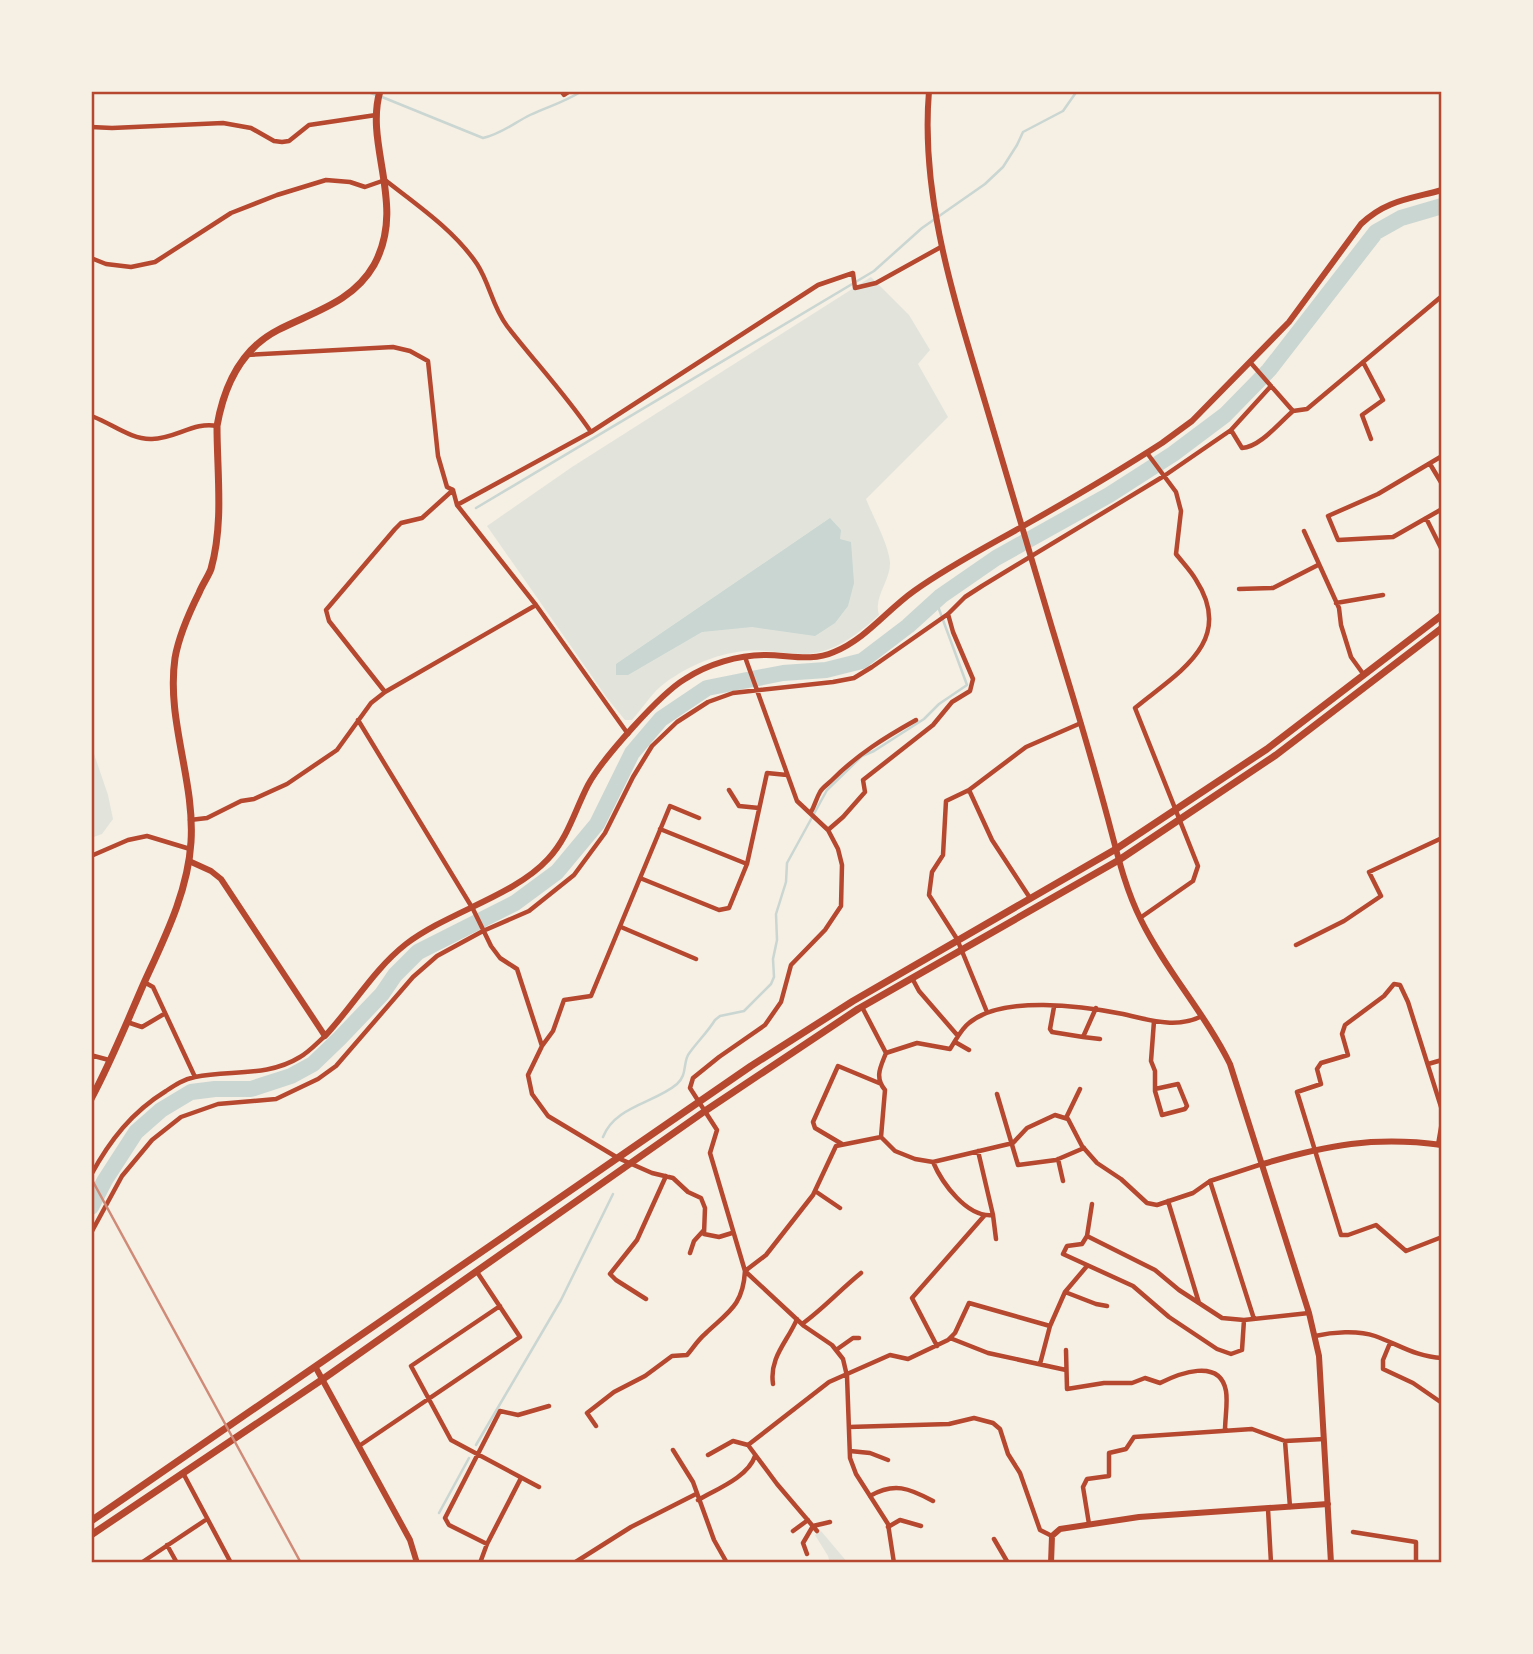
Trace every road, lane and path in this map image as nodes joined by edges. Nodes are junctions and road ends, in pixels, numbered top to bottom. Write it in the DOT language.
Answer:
graph roads {
  1 [pos="380,91"];
  2 [pos="561,91"];
  3 [pos="570,91"];
  4 [pos="929,91"];
  5 [pos="377,115"];
  6 [pos="91,127"];
  7 [pos="385,180"];
  8 [pos="1442,190"];
  9 [pos="941,247"];
  10 [pos="91,258"];
  11 [pos="1442,296"];
  12 [pos="246,355"];
  13 [pos="1250,362"];
  14 [pos="1363,362"];
  15 [pos="1269,384"];
  16 [pos="1293,411"];
  17 [pos="91,419"];
  18 [pos="217,426"];
  19 [pos="1231,430"];
  20 [pos="591,432"];
  21 [pos="1371,439"];
  22 [pos="1149,455"];
  23 [pos="1442,456"];
  24 [pos="1430,464"];
  25 [pos="1163,475"];
  26 [pos="1442,484"];
  27 [pos="453,490"];
  28 [pos="457,505"];
  29 [pos="1442,509"];
  30 [pos="1426,518"];
  31 [pos="1022,530"];
  32 [pos="1304,531"];
  33 [pos="1442,550"];
  34 [pos="1030,555"];
  35 [pos="1318,565"];
  36 [pos="1239,589"];
  37 [pos="1383,595"];
  38 [pos="1336,603"];
  39 [pos="536,605"];
  40 [pos="947,614"];
  41 [pos="1442,615"];
  42 [pos="1442,628"];
  43 [pos="746,661"];
  44 [pos="1364,675"];
  45 [pos="756,689"];
  46 [pos="385,692"];
  47 [pos="358,720"];
  48 [pos="916,720"];
  49 [pos="1081,723"];
  50 [pos="629,735"];
  51 [pos="787,775"];
  52 [pos="729,790"];
  53 [pos="969,790"];
  54 [pos="759,808"];
  55 [pos="1174,810"];
  56 [pos="814,815"];
  57 [pos="699,818"];
  58 [pos="190,820"];
  59 [pos="1178,820"];
  60 [pos="660,829"];
  61 [pos="828,830"];
  62 [pos="1442,838"];
  63 [pos="190,849"];
  64 [pos="1116,849"];
  65 [pos="91,856"];
  66 [pos="1119,860"];
  67 [pos="189,861"];
  68 [pos="747,864"];
  69 [pos="639,878"];
  70 [pos="1030,898"];
  71 [pos="472,908"];
  72 [pos="1140,918"];
  73 [pos="621,927"];
  74 [pos="482,929"];
  75 [pos="957,939"];
  76 [pos="1296,945"];
  77 [pos="960,949"];
  78 [pos="696,959"];
  79 [pos="912,978"];
  80 [pos="144,982"];
  81 [pos="862,1007"];
  82 [pos="1054,1007"];
  83 [pos="1096,1008"];
  84 [pos="987,1013"];
  85 [pos="164,1014"];
  86 [pos="1203,1016"];
  87 [pos="1154,1021"];
  88 [pos="127,1022"];
  89 [pos="325,1036"];
  90 [pos="958,1036"];
  91 [pos="1083,1037"];
  92 [pos="1100,1039"];
  93 [pos="954,1042"];
  94 [pos="542,1046"];
  95 [pos="969,1050"];
  96 [pos="887,1053"];
  97 [pos="91,1059"];
  98 [pos="110,1060"];
  99 [pos="1442,1060"];
  100 [pos="1428,1064"];
  101 [pos="195,1077"];
  102 [pos="879,1084"];
  103 [pos="1080,1089"];
  104 [pos="1155,1089"];
  105 [pos="997,1094"];
  106 [pos="91,1099"];
  107 [pos="699,1102"];
  108 [pos="1442,1110"];
  109 [pos="705,1111"];
  110 [pos="1066,1118"];
  111 [pos="1442,1122"];
  112 [pos="881,1137"];
  113 [pos="1013,1143"];
  114 [pos="842,1144"];
  115 [pos="1440,1145"];
  116 [pos="1084,1148"];
  117 [pos="1314,1149"];
  118 [pos="978,1151"];
  119 [pos="618,1158"];
  120 [pos="1058,1159"];
  121 [pos="933,1162"];
  122 [pos="630,1163"];
  123 [pos="1262,1164"];
  124 [pos="91,1175"];
  125 [pos="666,1176"];
  126 [pos="1063,1181"];
  127 [pos="1210,1181"];
  128 [pos="815,1191"];
  129 [pos="1168,1201"];
  130 [pos="1092,1204"];
  131 [pos="840,1208"];
  132 [pos="993,1214"];
  133 [pos="984,1216"];
  134 [pos="704,1229"];
  135 [pos="91,1233"];
  136 [pos="732,1233"];
  137 [pos="1087,1236"];
  138 [pos="1442,1237"];
  139 [pos="996,1239"];
  140 [pos="690,1253"];
  141 [pos="1087,1266"];
  142 [pos="745,1271"];
  143 [pos="477,1272"];
  144 [pos="861,1273"];
  145 [pos="1065,1292"];
  146 [pos="646,1299"];
  147 [pos="1200,1304"];
  148 [pos="500,1306"];
  149 [pos="1107,1306"];
  150 [pos="1309,1313"];
  151 [pos="797,1319"];
  152 [pos="1254,1319"];
  153 [pos="1244,1320"];
  154 [pos="802,1324"];
  155 [pos="1050,1326"];
  156 [pos="1315,1336"];
  157 [pos="859,1338"];
  158 [pos="950,1338"];
  159 [pos="1390,1343"];
  160 [pos="937,1346"];
  161 [pos="836,1350"];
  162 [pos="1066,1350"];
  163 [pos="1442,1359"];
  164 [pos="1040,1364"];
  165 [pos="316,1368"];
  166 [pos="1066,1370"];
  167 [pos="846,1373"];
  168 [pos="323,1379"];
  169 [pos="773,1384"];
  170 [pos="428,1399"];
  171 [pos="1442,1403"];
  172 [pos="549,1406"];
  173 [pos="596,1426"];
  174 [pos="849,1427"];
  175 [pos="1225,1430"];
  176 [pos="1324,1439"];
  177 [pos="1285,1441"];
  178 [pos="359,1446"];
  179 [pos="748,1446"];
  180 [pos="673,1450"];
  181 [pos="850,1451"];
  182 [pos="477,1454"];
  183 [pos="708,1455"];
  184 [pos="755,1455"];
  185 [pos="888,1460"];
  186 [pos="182,1472"];
  187 [pos="521,1478"];
  188 [pos="539,1487"];
  189 [pos="870,1496"];
  190 [pos="697,1497"];
  191 [pos="933,1501"];
  192 [pos="1328,1504"];
  193 [pos="1290,1507"];
  194 [pos="1268,1509"];
  195 [pos="207,1519"];
  196 [pos="808,1520"];
  197 [pos="91,1521"];
  198 [pos="830,1522"];
  199 [pos="1089,1524"];
  200 [pos="888,1527"];
  201 [pos="921,1527"];
  202 [pos="815,1529"];
  203 [pos="793,1531"];
  204 [pos="1353,1532"];
  205 [pos="91,1535"];
  206 [pos="1052,1536"];
  207 [pos="994,1539"];
  208 [pos="487,1544"];
  209 [pos="167,1545"];
  210 [pos="807,1554"];
  211 [pos="141,1563"];
  212 [pos="177,1563"];
  213 [pos="231,1563"];
  214 [pos="417,1563"];
  215 [pos="480,1563"];
  216 [pos="574,1563"];
  217 [pos="727,1563"];
  218 [pos="894,1563"];
  219 [pos="1008,1563"];
  220 [pos="1051,1563"];
  221 [pos="1271,1563"];
  222 [pos="1331,1563"];
  223 [pos="1416,1563"];
  1 -- 5 [label="main road"];
  2 -- 3 [label="street"];
  4 -- 9 [label="street"];
  5 -- 6 [label="street"];
  5 -- 7 [label="main road"];
  7 -- 10 [label="street"];
  7 -- 12 [label="main road"];
  7 -- 20 [label="street"];
  8 -- 13 [label="street"];
  9 -- 20 [label="street"];
  9 -- 31 [label="street"];
  11 -- 14 [label="street"];
  12 -- 18 [label="main road"];
  12 -- 27 [label="street"];
  13 -- 15 [label="street"];
  13 -- 22 [label="street"];
  14 -- 16 [label="street"];
  14 -- 21 [label="street"];
  15 -- 16 [label="street"];
  15 -- 19 [label="street"];
  16 -- 19 [label="street"];
  17 -- 18 [label="street"];
  18 -- 58 [label="main road"];
  19 -- 25 [label="street"];
  20 -- 28 [label="street"];
  22 -- 25 [label="street"];
  22 -- 31 [label="street"];
  23 -- 24 [label="street"];
  24 -- 26 [label="street"];
  24 -- 30 [label="street"];
  25 -- 34 [label="street"];
  25 -- 55 [label="street"];
  27 -- 28 [label="street"];
  27 -- 46 [label="street"];
  28 -- 39 [label="street"];
  29 -- 30 [label="street"];
  30 -- 33 [label="street"];
  31 -- 34 [label="street"];
  31 -- 43 [label="street"];
  32 -- 35 [label="street"];
  34 -- 40 [label="street"];
  34 -- 49 [label="street"];
  35 -- 36 [label="street"];
  35 -- 38 [label="street"];
  37 -- 38 [label="street"];
  38 -- 44 [label="street"];
  39 -- 46 [label="street"];
  39 -- 50 [label="street"];
  40 -- 45 [label="street"];
  40 -- 61 [label="street"];
  41 -- 44 [label="main road"];
  42 -- 59 [label="main road"];
  43 -- 45 [label="street"];
  43 -- 50 [label="street"];
  44 -- 55 [label="main road"];
  45 -- 51 [label="street"];
  45 -- 74 [label="street"];
  46 -- 47 [label="street"];
  47 -- 58 [label="street"];
  47 -- 71 [label="street"];
  48 -- 56 [label="street"];
  49 -- 53 [label="street"];
  49 -- 64 [label="street"];
  50 -- 71 [label="street"];
  51 -- 54 [label="street"];
  51 -- 56 [label="street"];
  52 -- 54 [label="street"];
  53 -- 70 [label="street"];
  53 -- 75 [label="street"];
  54 -- 68 [label="street"];
  55 -- 59 [label="street"];
  55 -- 64 [label="main road"];
  56 -- 61 [label="street"];
  57 -- 60 [label="street"];
  58 -- 63 [label="main road"];
  59 -- 66 [label="main road"];
  59 -- 72 [label="street"];
  60 -- 68 [label="street"];
  60 -- 69 [label="street"];
  61 -- 107 [label="street"];
  62 -- 76 [label="street"];
  63 -- 65 [label="street"];
  63 -- 67 [label="main road"];
  64 -- 66 [label="street"];
  64 -- 70 [label="main road"];
  66 -- 72 [label="street"];
  66 -- 77 [label="main road"];
  67 -- 80 [label="main road"];
  67 -- 89 [label="street"];
  68 -- 69 [label="street"];
  69 -- 73 [label="street"];
  70 -- 75 [label="main road"];
  71 -- 74 [label="street"];
  71 -- 89 [label="street"];
  72 -- 86 [label="street"];
  73 -- 78 [label="street"];
  73 -- 94 [label="street"];
  74 -- 94 [label="street"];
  74 -- 135 [label="street"];
  75 -- 77 [label="street"];
  75 -- 107 [label="main road"];
  77 -- 79 [label="main road"];
  77 -- 84 [label="street"];
  79 -- 81 [label="main road"];
  79 -- 90 [label="street"];
  80 -- 85 [label="street"];
  80 -- 88 [label="main road"];
  81 -- 96 [label="street"];
  81 -- 109 [label="main road"];
  82 -- 83 [label="street"];
  82 -- 84 [label="street"];
  82 -- 91 [label="street"];
  83 -- 87 [label="street"];
  83 -- 91 [label="street"];
  84 -- 90 [label="street"];
  85 -- 88 [label="street"];
  85 -- 101 [label="street"];
  86 -- 87 [label="street"];
  86 -- 123 [label="street"];
  87 -- 104 [label="street"];
  88 -- 98 [label="main road"];
  89 -- 101 [label="street"];
  90 -- 93 [label="street"];
  91 -- 92 [label="street"];
  93 -- 95 [label="street"];
  93 -- 96 [label="street"];
  94 -- 119 [label="street"];
  96 -- 102 [label="street"];
  97 -- 98 [label="street"];
  98 -- 106 [label="main road"];
  99 -- 100 [label="street"];
  100 -- 108 [label="street"];
  100 -- 117 [label="street"];
  101 -- 124 [label="street"];
  102 -- 112 [label="street"];
  102 -- 114 [label="street"];
  103 -- 110 [label="street"];
  104 -- 104 [label="street"];
  105 -- 113 [label="street"];
  107 -- 109 [label="street"];
  107 -- 119 [label="main road"];
  109 -- 122 [label="main road"];
  109 -- 136 [label="street"];
  110 -- 113 [label="street"];
  110 -- 116 [label="street"];
  111 -- 115 [label="street"];
  112 -- 114 [label="street"];
  112 -- 121 [label="street"];
  113 -- 118 [label="street"];
  113 -- 120 [label="street"];
  114 -- 128 [label="street"];
  115 -- 117 [label="street"];
  116 -- 120 [label="street"];
  116 -- 129 [label="street"];
  117 -- 123 [label="street"];
  117 -- 138 [label="street"];
  118 -- 121 [label="street"];
  118 -- 132 [label="street"];
  119 -- 122 [label="street"];
  119 -- 165 [label="main road"];
  120 -- 126 [label="street"];
  121 -- 133 [label="street"];
  122 -- 125 [label="street"];
  122 -- 143 [label="main road"];
  123 -- 127 [label="street"];
  123 -- 150 [label="street"];
  125 -- 134 [label="street"];
  125 -- 146 [label="street"];
  127 -- 129 [label="street"];
  127 -- 152 [label="street"];
  128 -- 131 [label="street"];
  128 -- 142 [label="street"];
  129 -- 147 [label="street"];
  130 -- 137 [label="street"];
  132 -- 133 [label="street"];
  132 -- 139 [label="street"];
  133 -- 160 [label="street"];
  134 -- 136 [label="street"];
  134 -- 140 [label="street"];
  136 -- 142 [label="street"];
  137 -- 141 [label="street"];
  137 -- 147 [label="street"];
  141 -- 145 [label="street"];
  141 -- 153 [label="street"];
  142 -- 151 [label="street"];
  142 -- 173 [label="street"];
  143 -- 148 [label="street"];
  143 -- 168 [label="main road"];
  144 -- 154 [label="street"];
  145 -- 149 [label="street"];
  145 -- 155 [label="street"];
  147 -- 153 [label="street"];
  148 -- 170 [label="street"];
  148 -- 170 [label="street"];
  150 -- 152 [label="street"];
  150 -- 156 [label="street"];
  151 -- 154 [label="street"];
  151 -- 169 [label="street"];
  152 -- 153 [label="street"];
  154 -- 161 [label="street"];
  155 -- 158 [label="street"];
  155 -- 164 [label="street"];
  156 -- 159 [label="street"];
  156 -- 176 [label="street"];
  157 -- 161 [label="street"];
  158 -- 160 [label="street"];
  158 -- 164 [label="street"];
  159 -- 163 [label="street"];
  159 -- 171 [label="street"];
  160 -- 167 [label="street"];
  161 -- 167 [label="street"];
  162 -- 166 [label="street"];
  164 -- 166 [label="street"];
  165 -- 168 [label="street"];
  165 -- 197 [label="main road"];
  166 -- 175 [label="street"];
  167 -- 174 [label="street"];
  167 -- 179 [label="street"];
  168 -- 178 [label="street"];
  168 -- 186 [label="main road"];
  170 -- 178 [label="street"];
  170 -- 182 [label="street"];
  172 -- 182 [label="street"];
  174 -- 181 [label="street"];
  174 -- 206 [label="street"];
  175 -- 177 [label="street"];
  175 -- 199 [label="street"];
  176 -- 177 [label="street"];
  176 -- 192 [label="street"];
  177 -- 193 [label="street"];
  178 -- 214 [label="street"];
  179 -- 183 [label="street"];
  179 -- 184 [label="street"];
  180 -- 190 [label="street"];
  181 -- 185 [label="street"];
  181 -- 189 [label="street"];
  182 -- 187 [label="street"];
  182 -- 208 [label="street"];
  184 -- 190 [label="street"];
  184 -- 196 [label="street"];
  186 -- 195 [label="street"];
  186 -- 205 [label="main road"];
  187 -- 188 [label="street"];
  187 -- 208 [label="street"];
  189 -- 191 [label="street"];
  189 -- 200 [label="street"];
  190 -- 216 [label="street"];
  190 -- 217 [label="street"];
  192 -- 193 [label="street"];
  192 -- 222 [label="street"];
  193 -- 194 [label="street"];
  194 -- 199 [label="street"];
  194 -- 221 [label="street"];
  195 -- 209 [label="street"];
  195 -- 213 [label="street"];
  196 -- 202 [label="street"];
  196 -- 203 [label="street"];
  198 -- 202 [label="street"];
  199 -- 206 [label="street"];
  200 -- 201 [label="street"];
  200 -- 218 [label="street"];
  202 -- 210 [label="street"];
  204 -- 223 [label="street"];
  206 -- 220 [label="street"];
  207 -- 219 [label="street"];
  208 -- 215 [label="street"];
  209 -- 211 [label="street"];
  209 -- 212 [label="street"];
}
